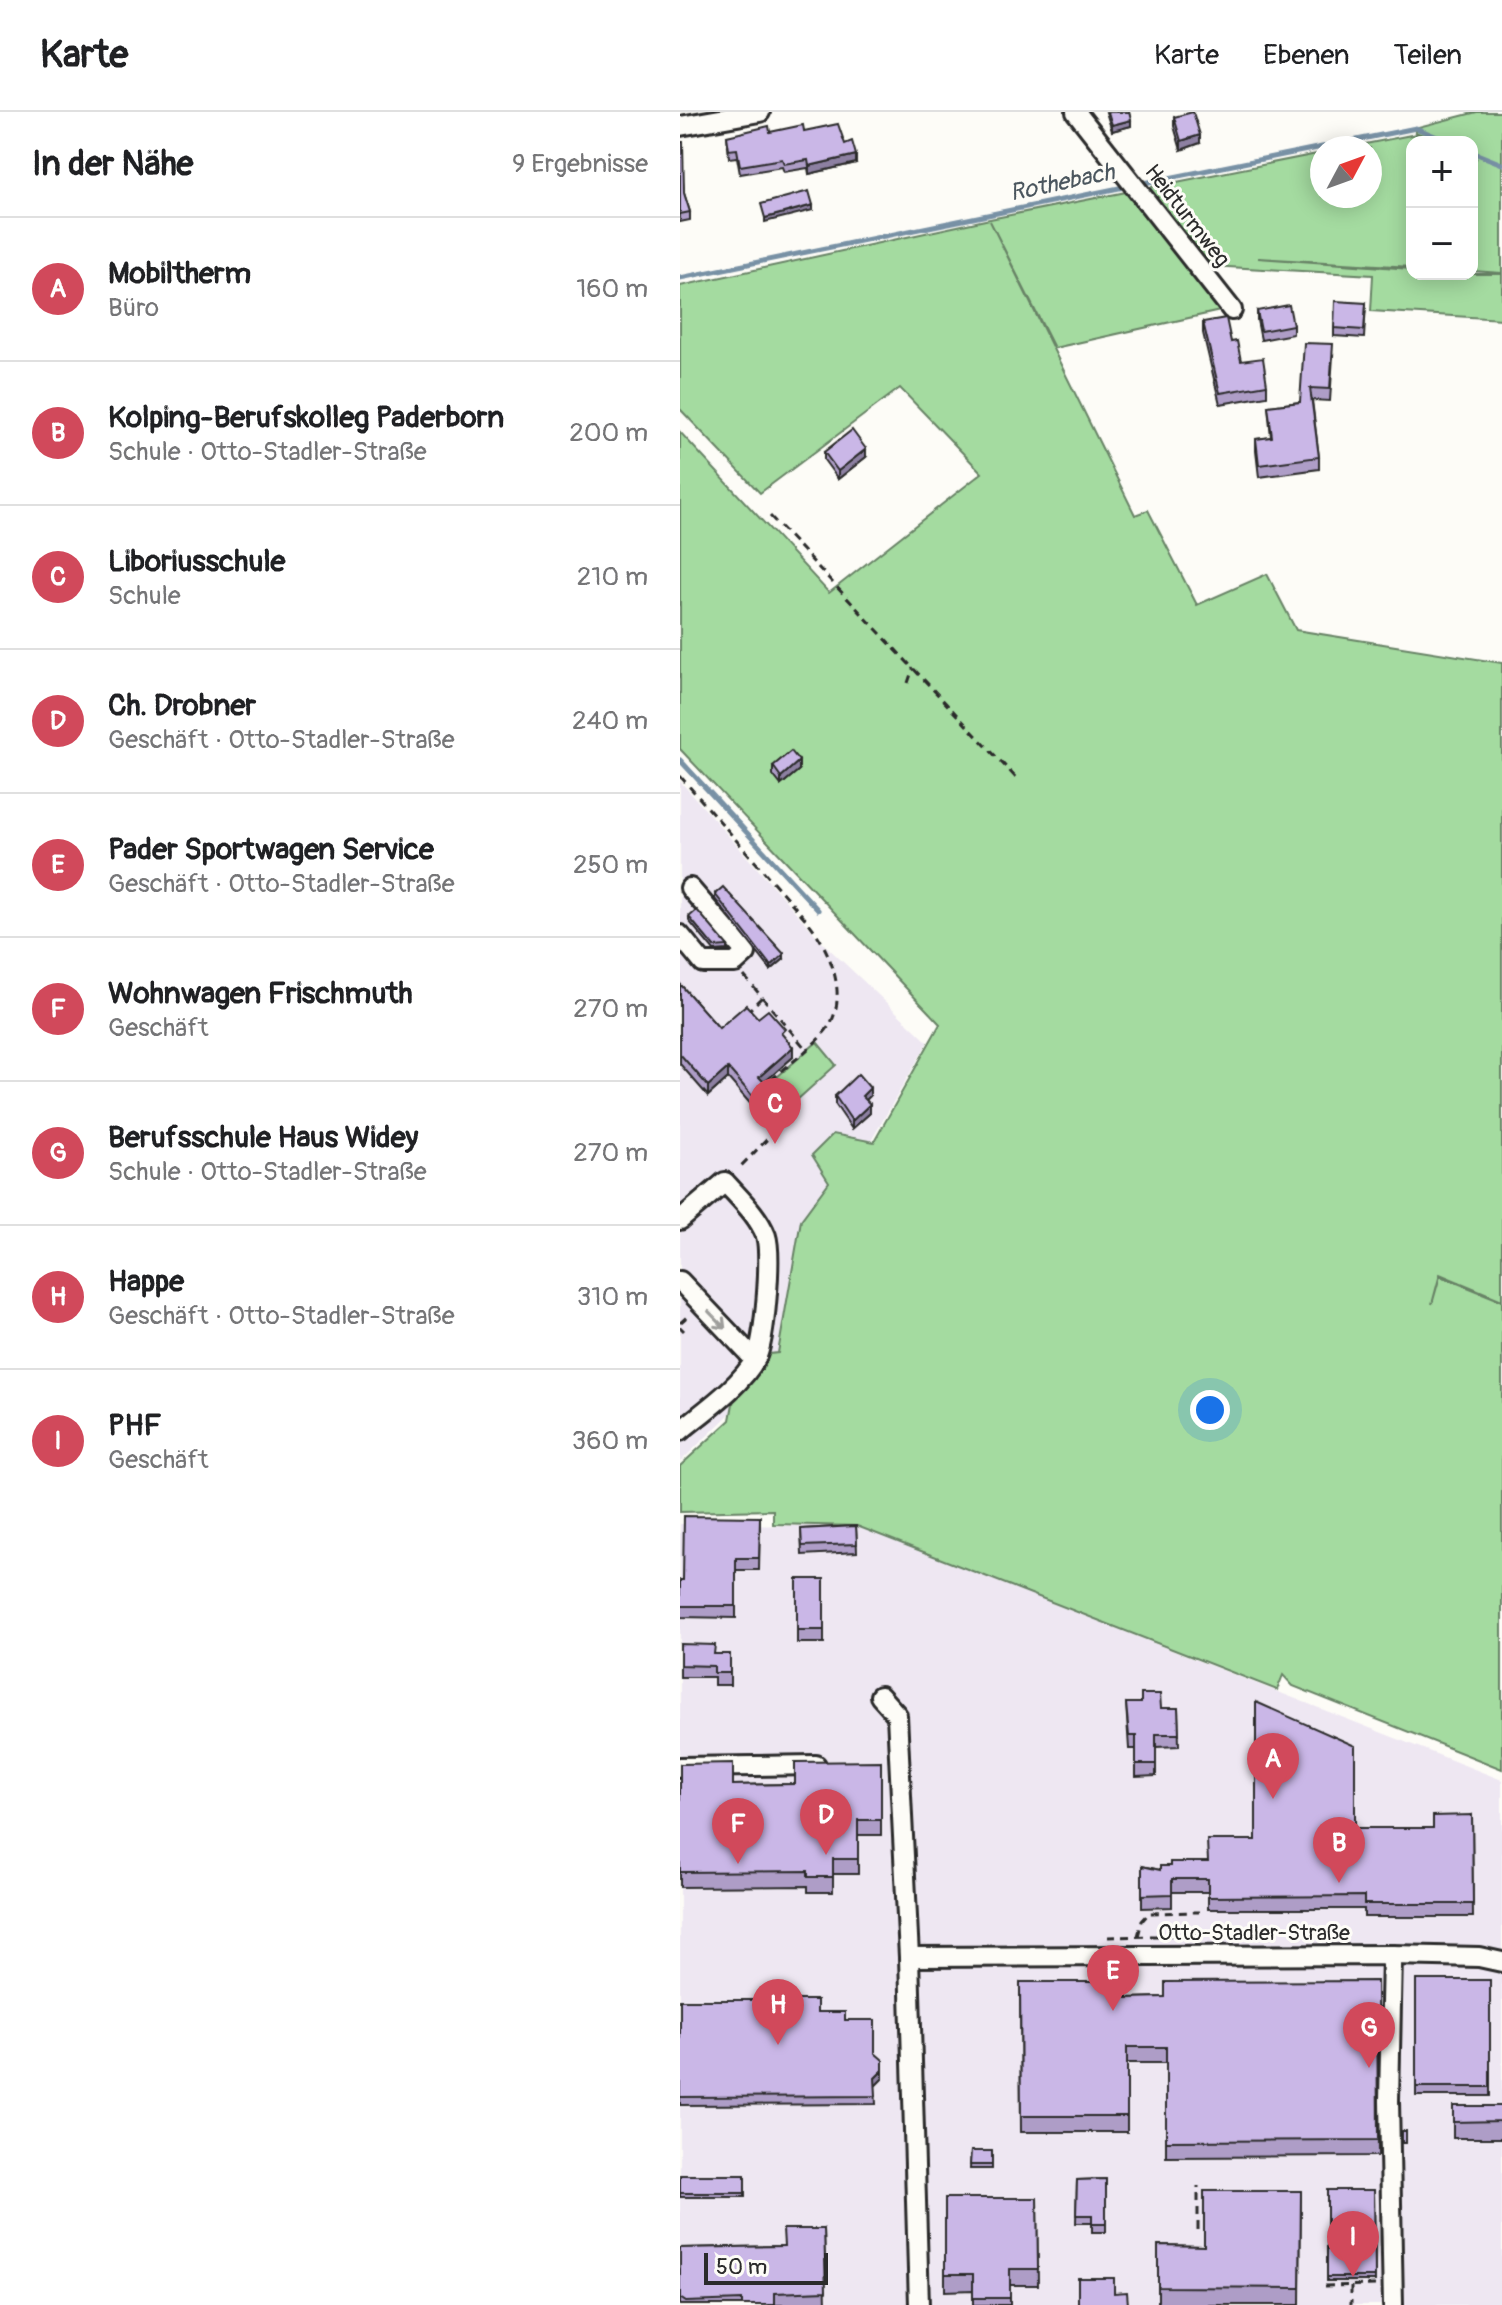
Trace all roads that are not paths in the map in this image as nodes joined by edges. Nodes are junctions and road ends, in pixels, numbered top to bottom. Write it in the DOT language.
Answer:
graph roads {
  1 [pos="760,112"];
  2 [pos="1076,112"];
  3 [pos="680,126"];
  4 [pos="1232,310"];
  5 [pos="690,889"];
  6 [pos="680,935"];
  7 [pos="680,1220"];
  8 [pos="680,1281"];
  9 [pos="755,1360"];
  10 [pos="680,1431"];
  11 [pos="880,1696"];
  12 [pos="839,1765"];
  13 [pos="680,1767"];
  14 [pos="1392,1955"];
  15 [pos="909,1957"];
  16 [pos="1502,1962"];
  17 [pos="919,2305"];
  18 [pos="1393,2305"];
  1 -- 3 [label="street"];
  2 -- 4 [label="street, Heidturmweg"];
  5 -- 6 [label="street"];
  7 -- 9 [label="street"];
  8 -- 9 [label="street, one-way"];
  9 -- 10 [label="street"];
  11 -- 15 [label="street"];
  12 -- 13 [label="street"];
  14 -- 15 [label="street, Otto-Stadler-Straße"];
  14 -- 16 [label="street, Otto-Stadler-Straße"];
  14 -- 18 [label="street"];
  15 -- 17 [label="street"];
}
